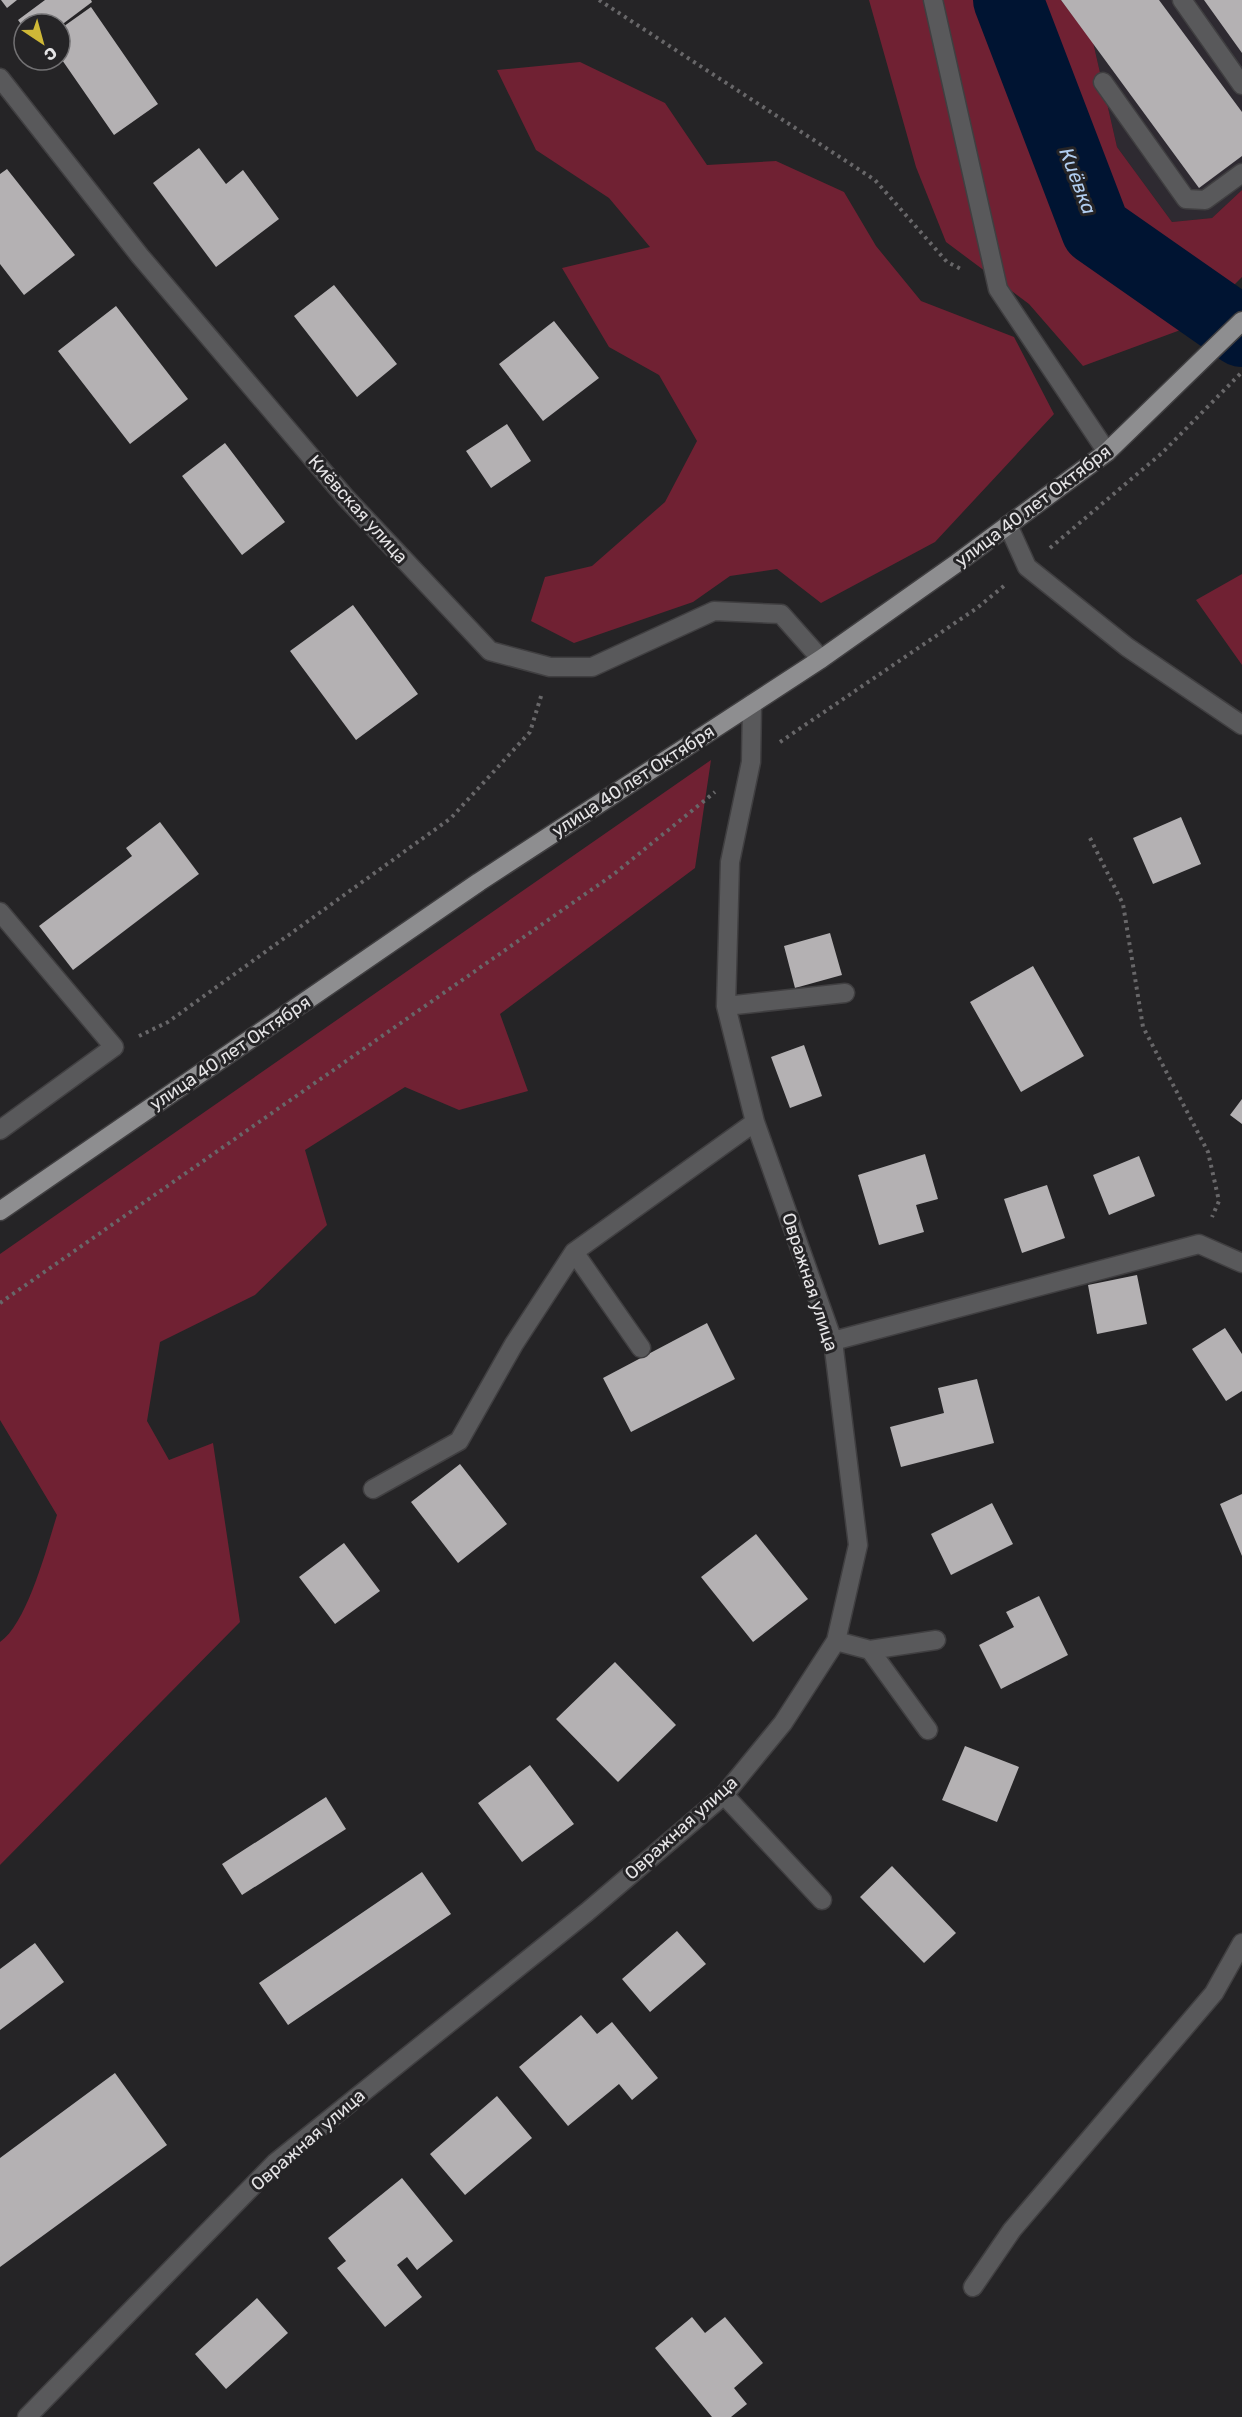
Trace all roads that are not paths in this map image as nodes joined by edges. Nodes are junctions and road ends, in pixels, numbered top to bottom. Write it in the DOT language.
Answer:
graph roads {
  1 [pos="933,0"];
  2 [pos="1182,0"];
  3 [pos="0,78"];
  4 [pos="1103,82"];
  5 [pos="1242,85"];
  6 [pos="1242,173"];
  7 [pos="1242,321"];
  8 [pos="1107,452"];
  9 [pos="1008,525"];
  10 [pos="821,659"];
  11 [pos="752,704"];
  12 [pos="1242,725"];
  13 [pos="0,912"];
  14 [pos="845,993"];
  15 [pos="726,1006"];
  16 [pos="755,1122"];
  17 [pos="0,1130"];
  18 [pos="0,1211"];
  19 [pos="574,1252"];
  20 [pos="1242,1263"];
  21 [pos="832,1341"];
  22 [pos="641,1348"];
  23 [pos="373,1489"];
  24 [pos="936,1640"];
  25 [pos="836,1641"];
  26 [pos="870,1650"];
  27 [pos="928,1730"];
  28 [pos="724,1795"];
  29 [pos="822,1900"];
  30 [pos="1242,1943"];
  31 [pos="974,2286"];
  32 [pos="27,2417"];
  1 -- 8 [label="street"];
  2 -- 5 [label="street"];
  3 -- 10 [label="street, Киёвская улица"];
  4 -- 6 [label="street"];
  7 -- 8 [label="main road, улица 40 лет Октября"];
  8 -- 9 [label="main road, улица 40 лет Октября"];
  9 -- 10 [label="main road, улица 40 лет Октября"];
  9 -- 12 [label="street"];
  10 -- 11 [label="main road, улица 40 лет Октября"];
  11 -- 15 [label="street, Овражная улица"];
  11 -- 18 [label="main road, улица 40 лет Октября"];
  13 -- 17 [label="street"];
  14 -- 15 [label="street"];
  15 -- 16 [label="street, Овражная улица"];
  16 -- 19 [label="street"];
  16 -- 21 [label="street, Овражная улица"];
  19 -- 22 [label="street"];
  19 -- 23 [label="street"];
  20 -- 21 [label="street"];
  21 -- 25 [label="street, Овражная улица"];
  24 -- 26 [label="street"];
  25 -- 26 [label="street"];
  25 -- 28 [label="street, Овражная улица"];
  26 -- 27 [label="street"];
  28 -- 29 [label="street"];
  28 -- 32 [label="street, Овражная улица"];
  30 -- 31 [label="street"];
}
